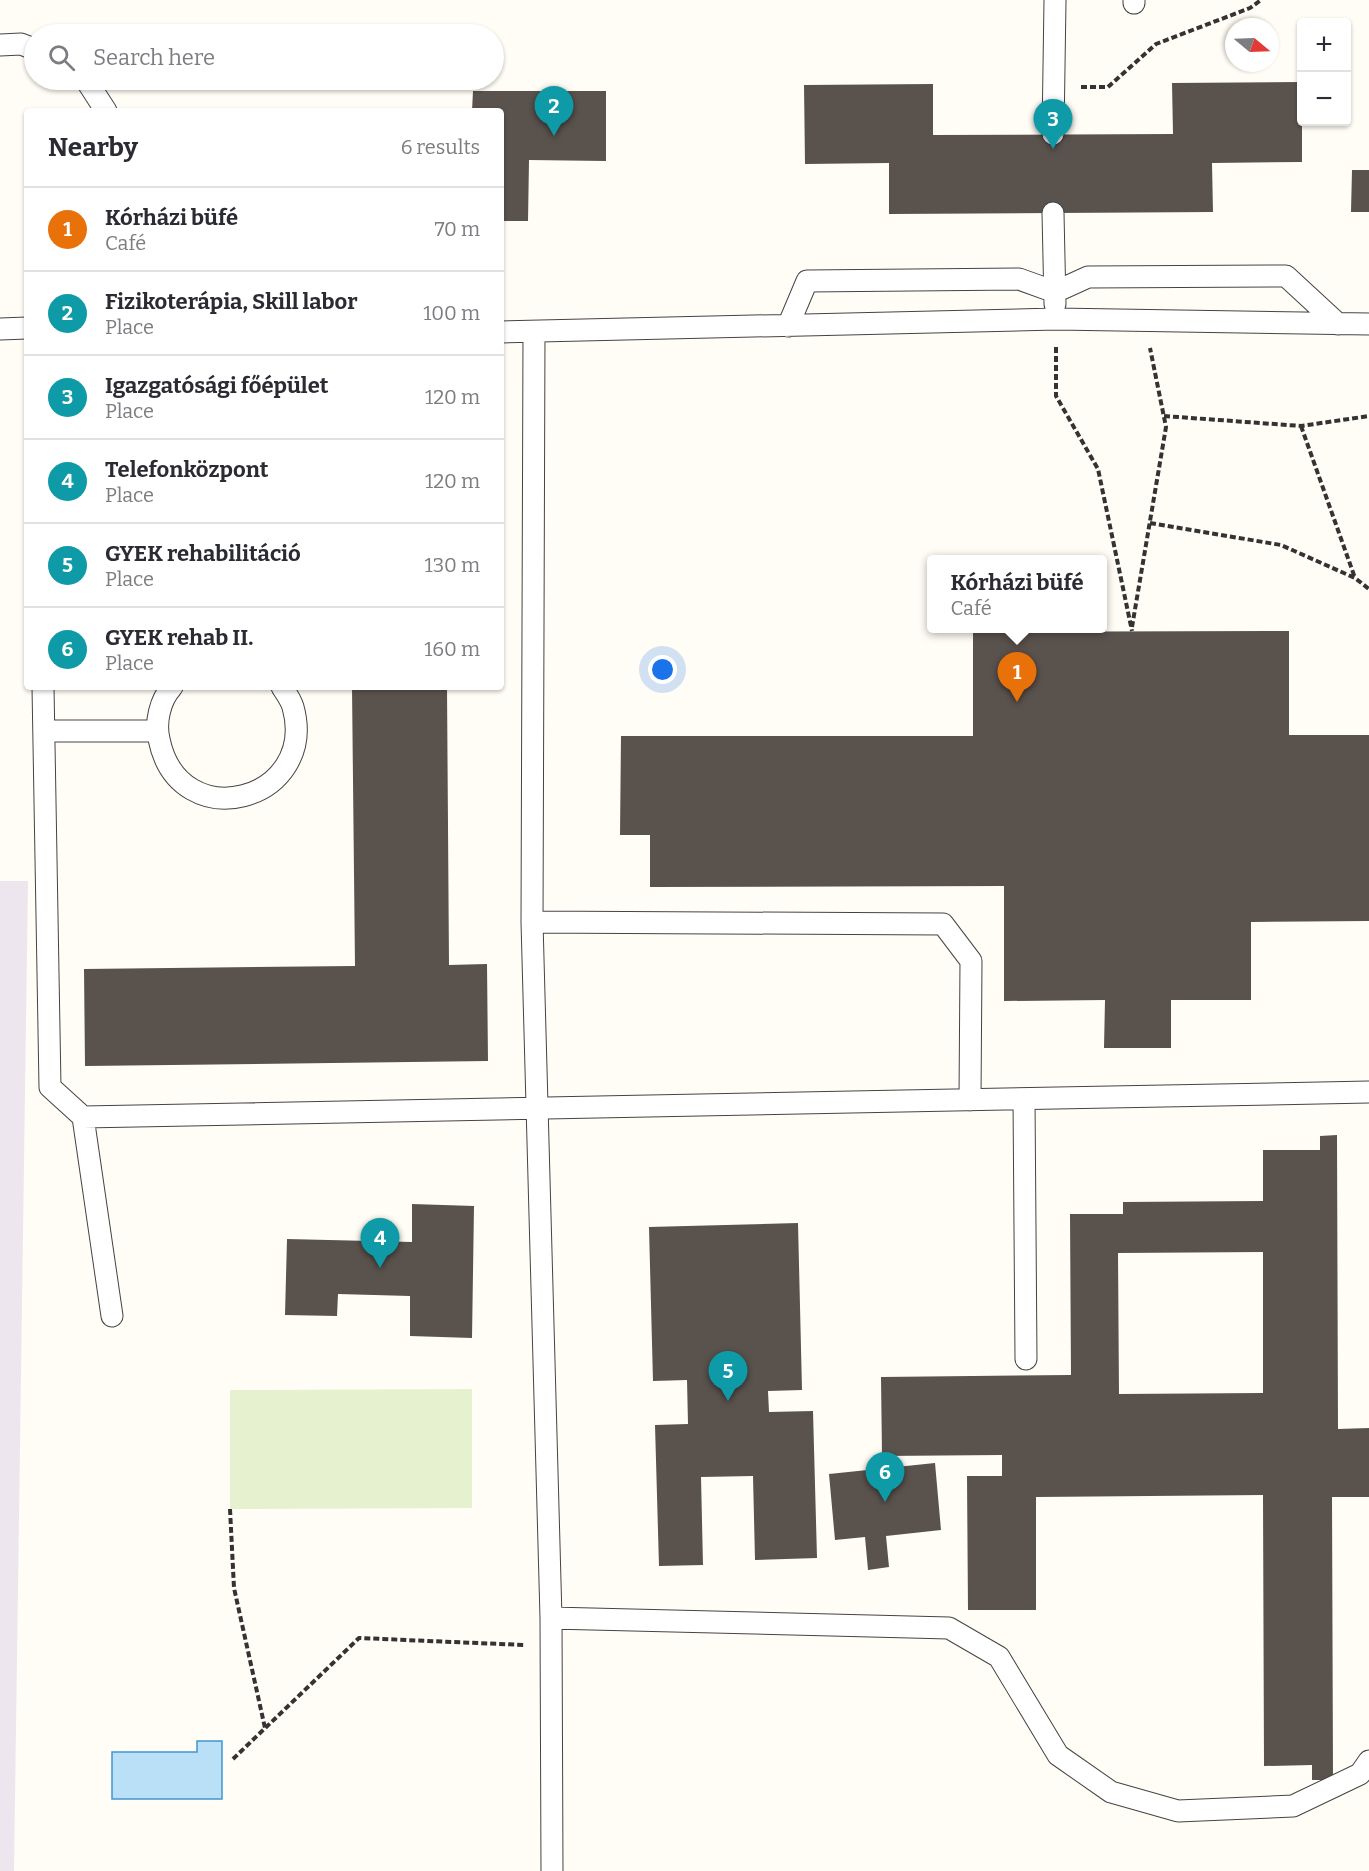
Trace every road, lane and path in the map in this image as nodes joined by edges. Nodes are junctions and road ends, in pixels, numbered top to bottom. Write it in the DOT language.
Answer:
graph roads {
  1 [pos="1055,0"];
  2 [pos="1261,0"];
  3 [pos="0,45"];
  4 [pos="24,45"];
  5 [pos="1072,87"];
  6 [pos="92,90"];
  7 [pos="104,108"];
  8 [pos="1053,134"];
  9 [pos="1053,213"];
  10 [pos="1055,292"];
  11 [pos="1056,319"];
  12 [pos="1145,321"];
  13 [pos="1338,324"];
  14 [pos="1369,324"];
  15 [pos="788,326"];
  16 [pos="24,328"];
  17 [pos="0,329"];
  18 [pos="504,333"];
  19 [pos="534,333"];
  20 [pos="1164,416"];
  21 [pos="1369,416"];
  22 [pos="1301,426"];
  23 [pos="1150,523"];
  24 [pos="1355,578"];
  25 [pos="1369,589"];
  26 [pos="43,690"];
  27 [pos="170,690"];
  28 [pos="284,690"];
  29 [pos="44,731"];
  30 [pos="157,732"];
  31 [pos="532,922"];
  32 [pos="1369,1092"];
  33 [pos="1024,1099"];
  34 [pos="970,1100"];
  35 [pos="536,1109"];
  36 [pos="83,1116"];
  37 [pos="112,1316"];
  38 [pos="1026,1359"];
  39 [pos="230,1509"];
  40 [pos="551,1618"];
  41 [pos="551,1647"];
  42 [pos="265,1728"];
  43 [pos="233,1760"];
  44 [pos="1369,1761"];
  45 [pos="552,1871"];
  1 -- 8 [label="lane"];
  2 -- 5 [label="path"];
  3 -- 4 [label="lane"];
  6 -- 7 [label="lane"];
  9 -- 10 [label="lane"];
  10 -- 11 [label="lane"];
  10 -- 13 [label="lane"];
  10 -- 15 [label="lane"];
  11 -- 12 [label="lane"];
  11 -- 15 [label="lane"];
  11 -- 23 [label="path"];
  12 -- 13 [label="lane"];
  12 -- 20 [label="path"];
  13 -- 14 [label="lane"];
  15 -- 19 [label="lane"];
  16 -- 17 [label="lane"];
  18 -- 19 [label="lane"];
  19 -- 31 [label="lane"];
  20 -- 22 [label="path"];
  20 -- 23 [label="path"];
  21 -- 22 [label="path"];
  22 -- 24 [label="path"];
  23 -- 24 [label="path"];
  24 -- 25 [label="path"];
  26 -- 29 [label="lane"];
  27 -- 30 [label="lane"];
  28 -- 30 [label="lane"];
  29 -- 30 [label="lane"];
  29 -- 36 [label="lane"];
  31 -- 34 [label="lane"];
  31 -- 35 [label="lane"];
  32 -- 33 [label="lane"];
  33 -- 34 [label="lane"];
  33 -- 38 [label="lane"];
  34 -- 35 [label="lane"];
  35 -- 36 [label="lane"];
  35 -- 40 [label="lane"];
  36 -- 37 [label="lane"];
  39 -- 42 [label="path"];
  40 -- 41 [label="lane"];
  40 -- 44 [label="lane"];
  41 -- 42 [label="path"];
  41 -- 45 [label="lane"];
  42 -- 43 [label="path"];
}
